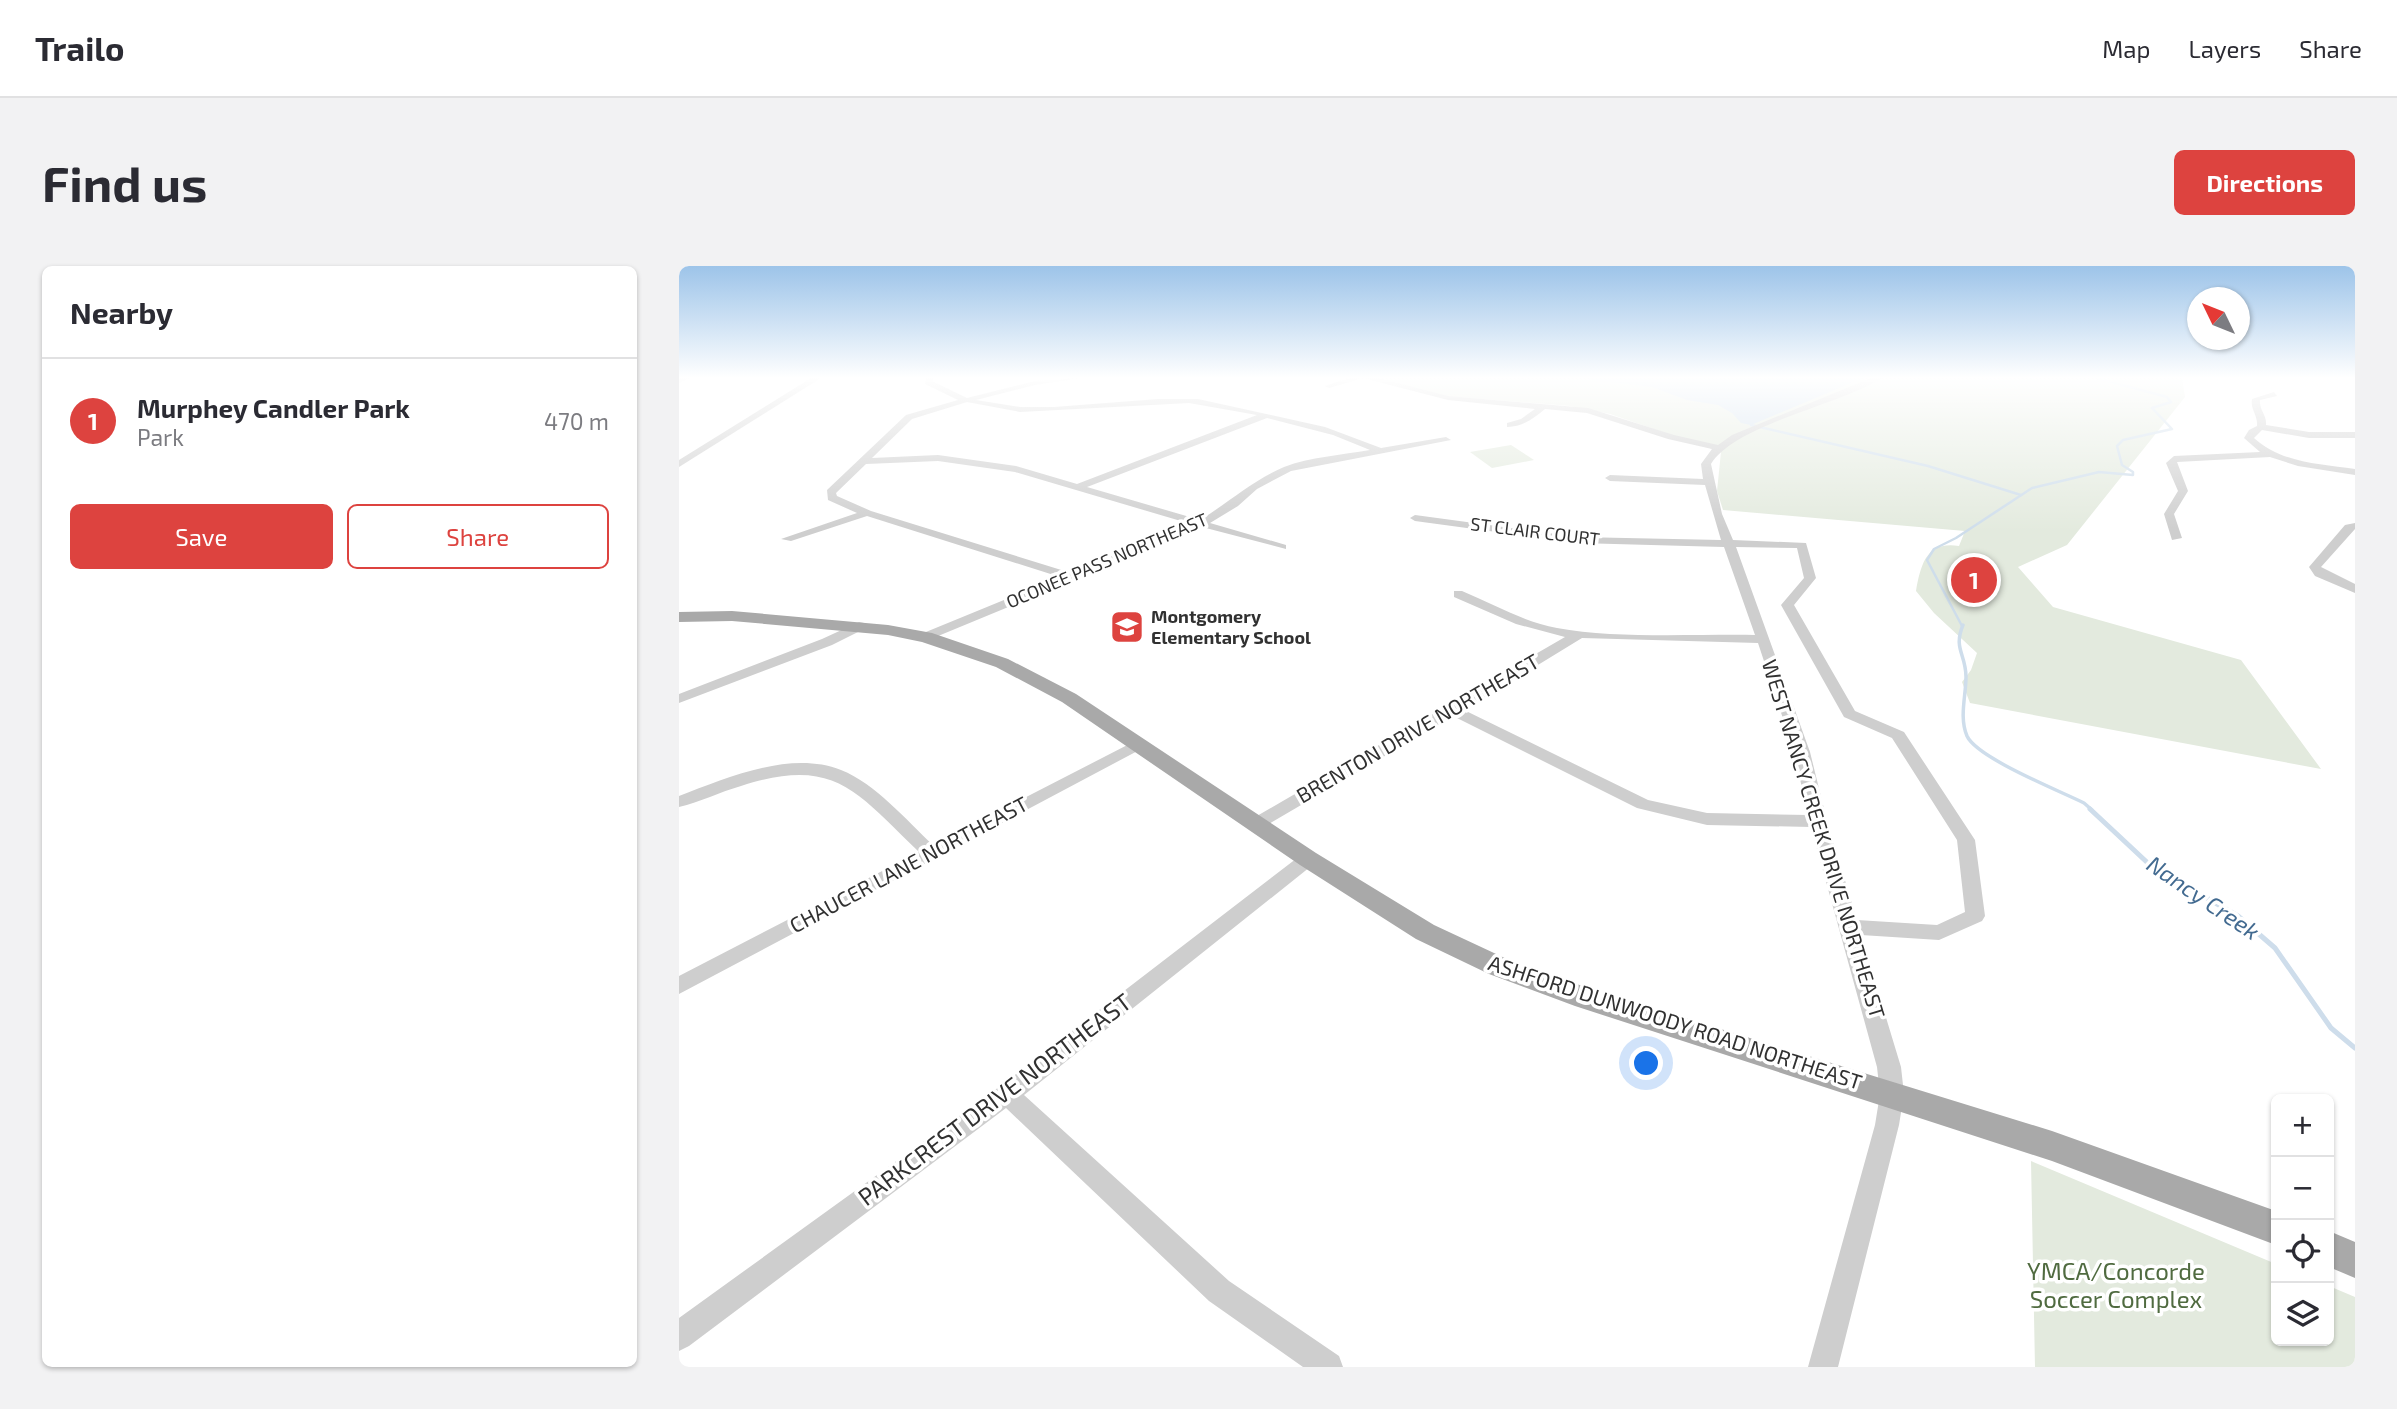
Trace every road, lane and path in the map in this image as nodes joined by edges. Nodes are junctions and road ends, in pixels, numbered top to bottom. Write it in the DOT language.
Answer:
graph roads {
  1 [pos="735,429"];
  2 [pos="897,429"];
  3 [pos="1228,429"];
  4 [pos="1329,429"];
  5 [pos="1648,429"];
  6 [pos="1755,429"];
  7 [pos="2256,429"];
  8 [pos="2273,429"];
  9 [pos="2355,435"];
  10 [pos="1446,440"];
  11 [pos="1718,448"];
  12 [pos="1379,451"];
  13 [pos="2271,454"];
  14 [pos="865,461"];
  15 [pos="679,464"];
  16 [pos="2355,472"];
  17 [pos="1609,478"];
  18 [pos="1708,482"];
  19 [pos="1077,487"];
  20 [pos="867,513"];
  21 [pos="1415,518"];
  22 [pos="1202,523"];
  23 [pos="2355,526"];
  24 [pos="2176,538"];
  25 [pos="787,539"];
  26 [pos="1727,542"];
  27 [pos="1282,547"];
  28 [pos="1072,577"];
  29 [pos="2355,589"];
  30 [pos="1458,594"];
  31 [pos="679,617"];
  32 [pos="859,626"];
  33 [pos="1579,634"];
  34 [pos="926,637"];
  35 [pos="1763,639"];
  36 [pos="679,699"];
  37 [pos="1453,710"];
  38 [pos="1139,744"];
  39 [pos="679,802"];
  40 [pos="1818,821"];
  41 [pos="1256,824"];
  42 [pos="931,853"];
  43 [pos="1308,859"];
  44 [pos="1849,927"];
  45 [pos="679,986"];
  46 [pos="1007,1094"];
  47 [pos="1892,1094"];
  48 [pos="2271,1226"];
  49 [pos="2334,1251"];
  50 [pos="2355,1260"];
  51 [pos="679,1336"];
  52 [pos="1328,1367"];
  53 [pos="1823,1367"];
  1 -- 15 [label="street"];
  2 -- 14 [label="street"];
  3 -- 19 [label="street"];
  4 -- 12 [label="street"];
  5 -- 11 [label="street"];
  6 -- 11 [label="street"];
  7 -- 13 [label="street"];
  8 -- 9 [label="street"];
  10 -- 12 [label="street, OCONEE PASS NORTHEAST"];
  11 -- 18 [label="street"];
  12 -- 22 [label="street, OCONEE PASS NORTHEAST"];
  13 -- 16 [label="street"];
  13 -- 24 [label="street"];
  14 -- 19 [label="street"];
  14 -- 20 [label="street"];
  17 -- 18 [label="street"];
  18 -- 26 [label="street, WEST NANCY CREEK DRIVE NORTHEAST"];
  19 -- 22 [label="street"];
  20 -- 25 [label="street"];
  20 -- 28 [label="street"];
  21 -- 26 [label="street, ST CLAIR COURT"];
  22 -- 27 [label="street"];
  22 -- 28 [label="street, OCONEE PASS NORTHEAST"];
  23 -- 29 [label="street"];
  26 -- 35 [label="street, WEST NANCY CREEK DRIVE NORTHEAST"];
  26 -- 44 [label="street, ST CLAIR COURT"];
  28 -- 34 [label="street, OCONEE PASS NORTHEAST"];
  30 -- 33 [label="street"];
  31 -- 32 [label="main road, ASHFORD DUNWOODY ROAD NORTHEAST"];
  32 -- 34 [label="main road, ASHFORD DUNWOODY ROAD NORTHEAST"];
  32 -- 36 [label="street"];
  33 -- 35 [label="street"];
  33 -- 37 [label="street, BRENTON DRIVE NORTHEAST"];
  34 -- 38 [label="main road, ASHFORD DUNWOODY ROAD NORTHEAST"];
  35 -- 40 [label="street, WEST NANCY CREEK DRIVE NORTHEAST"];
  37 -- 40 [label="street"];
  37 -- 41 [label="street, BRENTON DRIVE NORTHEAST"];
  38 -- 41 [label="main road, ASHFORD DUNWOODY ROAD NORTHEAST"];
  38 -- 42 [label="street, CHAUCER LANE NORTHEAST"];
  39 -- 42 [label="street"];
  40 -- 44 [label="street, WEST NANCY CREEK DRIVE NORTHEAST"];
  41 -- 43 [label="main road, ASHFORD DUNWOODY ROAD NORTHEAST"];
  42 -- 45 [label="street, CHAUCER LANE NORTHEAST"];
  43 -- 46 [label="street, PARKCREST DRIVE NORTHEAST"];
  43 -- 47 [label="main road, ASHFORD DUNWOODY ROAD NORTHEAST"];
  44 -- 47 [label="street, WEST NANCY CREEK DRIVE NORTHEAST"];
  46 -- 51 [label="street, PARKCREST DRIVE NORTHEAST"];
  46 -- 52 [label="street"];
  47 -- 48 [label="main road, ASHFORD DUNWOODY ROAD NORTHEAST"];
  47 -- 53 [label="street, WEST NANCY CREEK DRIVE NORTHEAST"];
  49 -- 50 [label="main road"];
}
